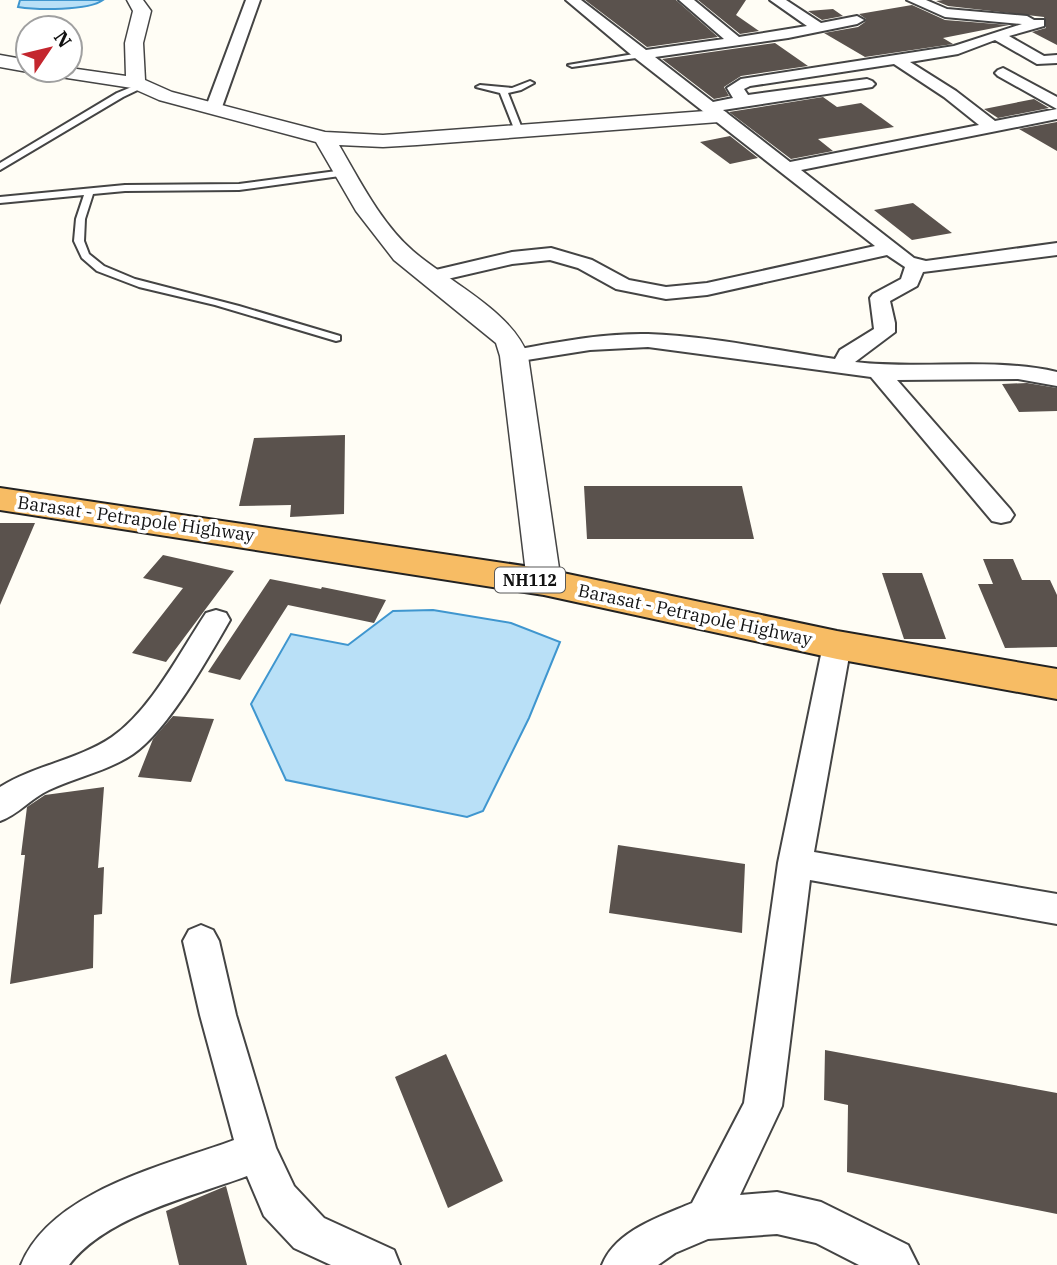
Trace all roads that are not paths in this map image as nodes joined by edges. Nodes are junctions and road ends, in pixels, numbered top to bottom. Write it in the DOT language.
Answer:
graph roads {
  1 [pos="135,0"];
  2 [pos="253,0"];
  3 [pos="573,0"];
  4 [pos="686,0"];
  5 [pos="777,0"];
  6 [pos="914,0"];
  7 [pos="857,20"];
  8 [pos="1039,23"];
  9 [pos="1057,26"];
  10 [pos="819,28"];
  11 [pos="996,35"];
  12 [pos="766,37"];
  13 [pos="736,41"];
  14 [pos="788,50"];
  15 [pos="640,55"];
  16 [pos="896,59"];
  17 [pos="1057,59"];
  18 [pos="809,60"];
  19 [pos="572,65"];
  20 [pos="831,69"];
  21 [pos="1003,73"];
  22 [pos="84,76"];
  23 [pos="530,83"];
  24 [pos="867,83"];
  25 [pos="139,85"];
  26 [pos="480,87"];
  27 [pos="503,91"];
  28 [pos="740,101"];
  29 [pos="1057,104"];
  30 [pos="214,107"];
  31 [pos="714,112"];
  32 [pos="1057,114"];
  33 [pos="992,127"];
  34 [pos="519,131"];
  35 [pos="324,138"];
  36 [pos="0,167"];
  37 [pos="787,168"];
  38 [pos="344,173"];
  39 [pos="90,191"];
  40 [pos="0,200"];
  41 [pos="890,249"];
  42 [pos="1057,249"];
  43 [pos="915,267"];
  44 [pos="430,277"];
  45 [pos="336,338"];
  46 [pos="514,356"];
  47 [pos="842,367"];
  48 [pos="878,371"];
  49 [pos="1057,379"];
  50 [pos="0,499"];
  51 [pos="1001,515"];
  52 [pos="544,582"];
  53 [pos="216,620"];
  54 [pos="837,645"];
  55 [pos="1057,684"];
  56 [pos="0,808"];
  57 [pos="795,863"];
  58 [pos="1057,909"];
  59 [pos="201,941"];
  60 [pos="257,1152"];
  61 [pos="707,1218"];
  62 [pos="42,1265"];
  63 [pos="379,1265"];
  64 [pos="623,1265"];
  65 [pos="897,1265"];
  1 -- 25 [label="street"];
  2 -- 30 [label="street"];
  3 -- 15 [label="street"];
  4 -- 13 [label="street"];
  5 -- 10 [label="street"];
  6 -- 8 [label="street"];
  7 -- 10 [label="street"];
  8 -- 9 [label="street"];
  8 -- 11 [label="street"];
  10 -- 12 [label="street"];
  11 -- 16 [label="street"];
  11 -- 17 [label="street"];
  12 -- 13 [label="street"];
  12 -- 14 [label="street"];
  13 -- 15 [label="street"];
  15 -- 19 [label="lane"];
  15 -- 31 [label="street"];
  16 -- 20 [label="street"];
  16 -- 33 [label="street"];
  18 -- 20 [label="street"];
  20 -- 28 [label="street"];
  21 -- 29 [label="street"];
  22 -- 25 [label="street"];
  23 -- 27 [label="lane"];
  24 -- 28 [label="street"];
  25 -- 30 [label="street"];
  25 -- 36 [label="lane"];
  26 -- 27 [label="lane"];
  27 -- 34 [label="lane"];
  28 -- 31 [label="street"];
  30 -- 35 [label="street"];
  31 -- 34 [label="street"];
  31 -- 37 [label="street"];
  32 -- 33 [label="street"];
  33 -- 37 [label="street"];
  34 -- 35 [label="street"];
  35 -- 38 [label="street"];
  37 -- 41 [label="street"];
  38 -- 39 [label="lane"];
  38 -- 44 [label="street"];
  39 -- 40 [label="lane"];
  39 -- 45 [label="lane"];
  41 -- 43 [label="street"];
  41 -- 44 [label="street"];
  42 -- 43 [label="street"];
  43 -- 47 [label="street"];
  44 -- 46 [label="street"];
  46 -- 47 [label="street"];
  46 -- 52 [label="street"];
  47 -- 48 [label="street"];
  48 -- 49 [label="street"];
  48 -- 51 [label="street"];
  50 -- 52 [label="highway, Barasat - Petrapole Highway / NH112"];
  52 -- 54 [label="highway, Barasat - Petrapole Highway / NH112"];
  53 -- 56 [label="street"];
  54 -- 55 [label="highway, Barasat - Petrapole Highway / NH112"];
  54 -- 57 [label="street"];
  57 -- 58 [label="street"];
  57 -- 61 [label="street"];
  59 -- 60 [label="street"];
  60 -- 62 [label="street"];
  60 -- 63 [label="street"];
  61 -- 64 [label="street"];
  61 -- 65 [label="street"];
}
